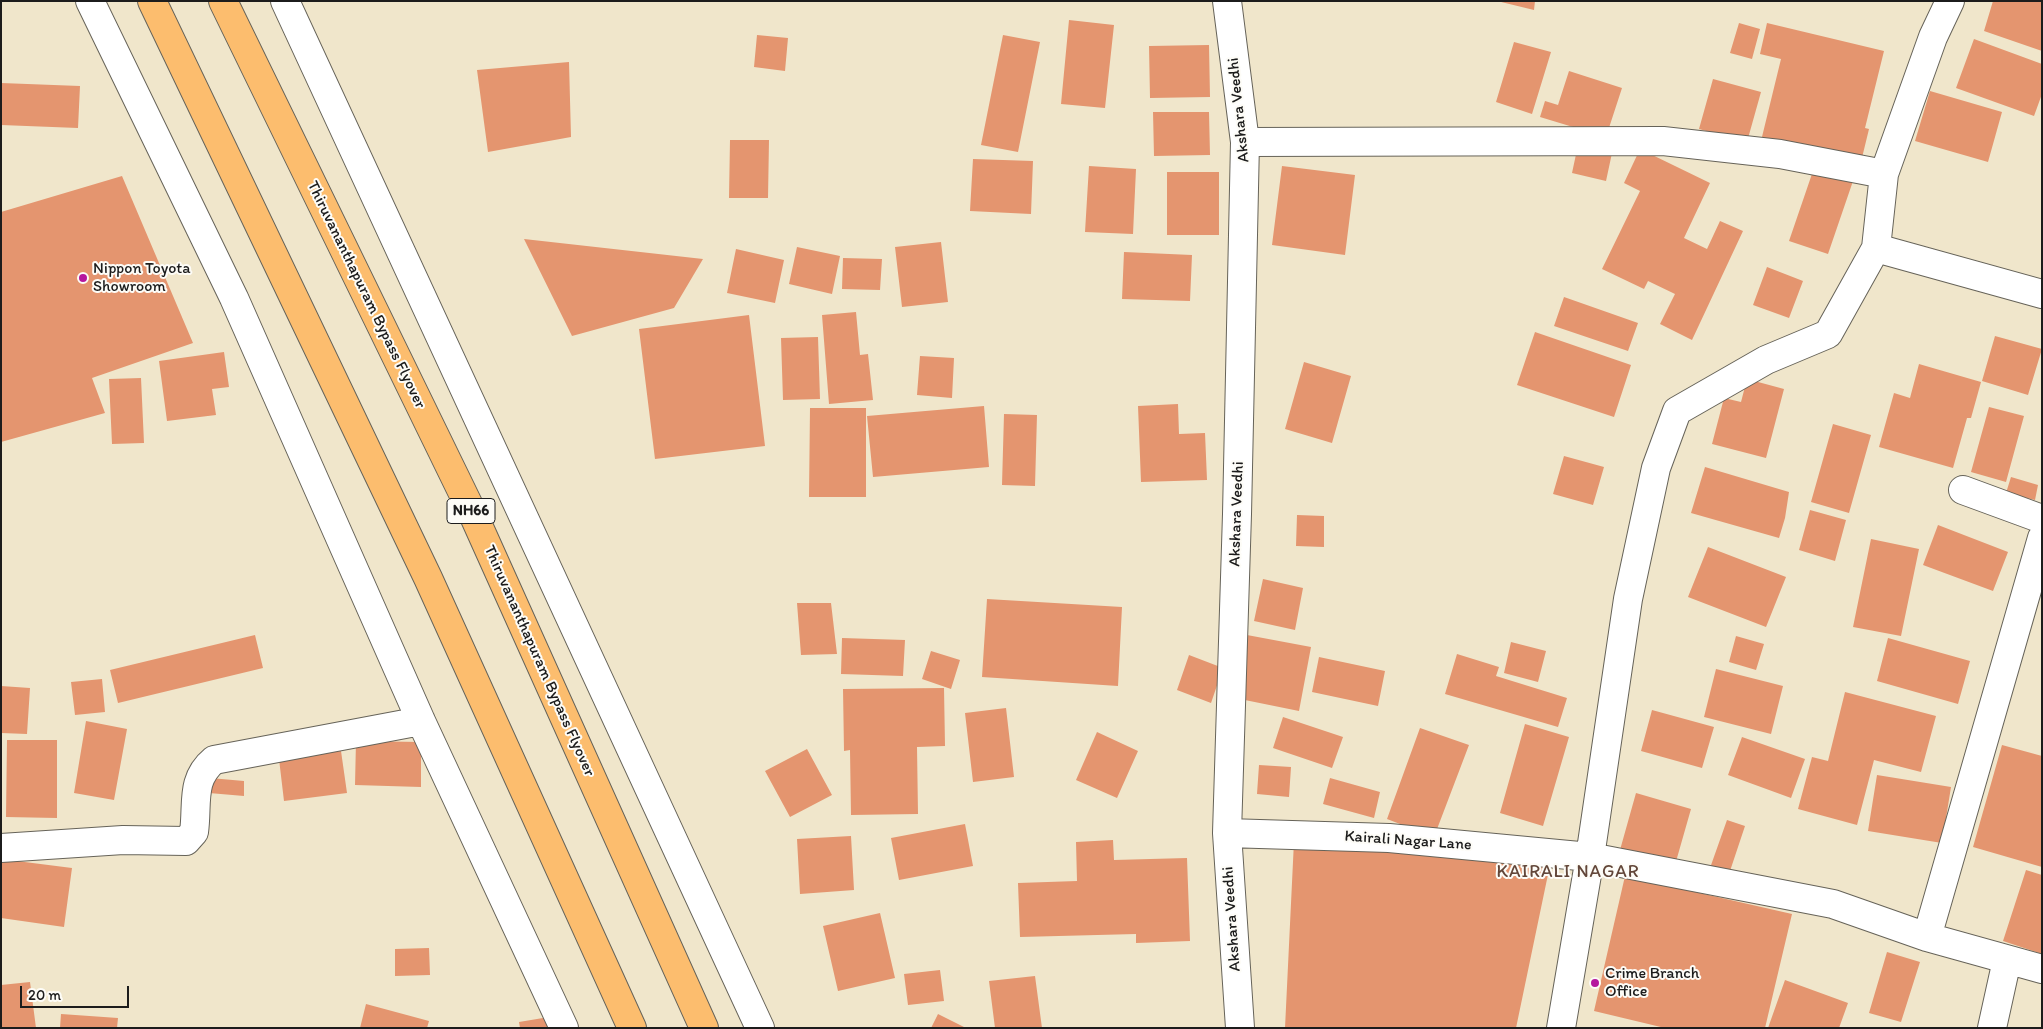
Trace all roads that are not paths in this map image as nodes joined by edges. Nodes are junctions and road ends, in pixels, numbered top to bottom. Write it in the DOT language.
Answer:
graph roads {
  1 [pos="90,1"];
  2 [pos="152,1"];
  3 [pos="223,1"];
  4 [pos="284,1"];
  5 [pos="1227,1"];
  6 [pos="1950,1"];
  7 [pos="1245,142"];
  8 [pos="1884,174"];
  9 [pos="1876,248"];
  10 [pos="2042,294"];
  11 [pos="1963,490"];
  12 [pos="2042,519"];
  13 [pos="2042,538"];
  14 [pos="421,721"];
  15 [pos="1226,833"];
  16 [pos="1,848"];
  17 [pos="1590,857"];
  18 [pos="1927,937"];
  19 [pos="2007,960"];
  20 [pos="2042,969"];
  21 [pos="564,1028"];
  22 [pos="632,1028"];
  23 [pos="704,1028"];
  24 [pos="760,1028"];
  25 [pos="1240,1028"];
  26 [pos="1561,1028"];
  27 [pos="1992,1028"];
  1 -- 14 [label="street"];
  2 -- 22 [label="highway"];
  3 -- 23 [label="highway, Thiruvananthapuram Bypass Flyover / NH66"];
  4 -- 24 [label="street"];
  5 -- 7 [label="street, Akshara Veedhi"];
  6 -- 8 [label="street"];
  7 -- 8 [label="street"];
  7 -- 15 [label="street, Akshara Veedhi"];
  8 -- 9 [label="street"];
  9 -- 10 [label="street"];
  9 -- 17 [label="street"];
  11 -- 12 [label="street"];
  13 -- 18 [label="street"];
  14 -- 16 [label="street"];
  14 -- 21 [label="street"];
  15 -- 17 [label="street, Kairali Nagar Lane"];
  15 -- 25 [label="street, Akshara Veedhi"];
  17 -- 18 [label="street, Kairali Nagar Lane"];
  17 -- 26 [label="street"];
  18 -- 19 [label="street, Kairali Nagar Lane"];
  19 -- 20 [label="street, Kairali Nagar Lane"];
  19 -- 27 [label="street"];
}
